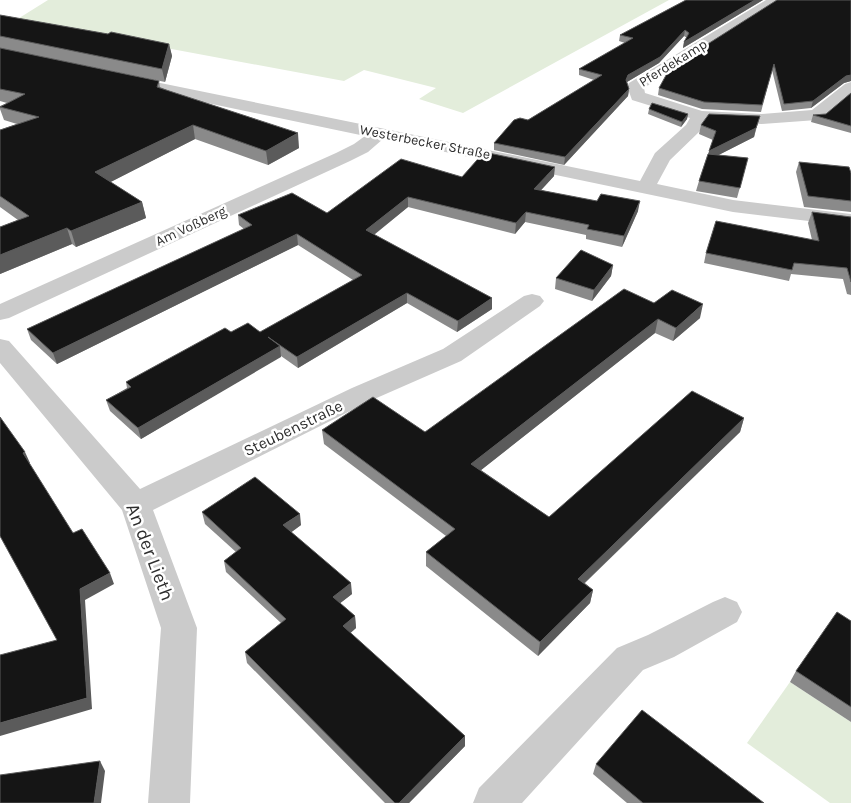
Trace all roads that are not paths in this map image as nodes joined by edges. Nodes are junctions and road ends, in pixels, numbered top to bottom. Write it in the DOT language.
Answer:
graph roads {
  1 [pos="775,0"];
  2 [pos="116,79"];
  3 [pos="851,87"];
  4 [pos="700,116"];
  5 [pos="380,133"];
  6 [pos="645,189"];
  7 [pos="851,220"];
  8 [pos="532,301"];
  9 [pos="0,313"];
  10 [pos="0,347"];
  11 [pos="136,505"];
  12 [pos="725,612"];
  13 [pos="169,803"];
  14 [pos="494,803"];
  1 -- 4 [label="street, Pferdekamp"];
  2 -- 5 [label="street, Westerbecker Straße"];
  3 -- 4 [label="street, Pferdekamp"];
  4 -- 6 [label="street"];
  5 -- 6 [label="street, Westerbecker Straße"];
  5 -- 9 [label="street, Am Voßberg"];
  6 -- 7 [label="street, Westerbecker Straße"];
  8 -- 11 [label="street, Steubenstraße"];
  10 -- 11 [label="street, An der Lieth"];
  11 -- 13 [label="street, An der Lieth"];
  12 -- 14 [label="street"];
}
